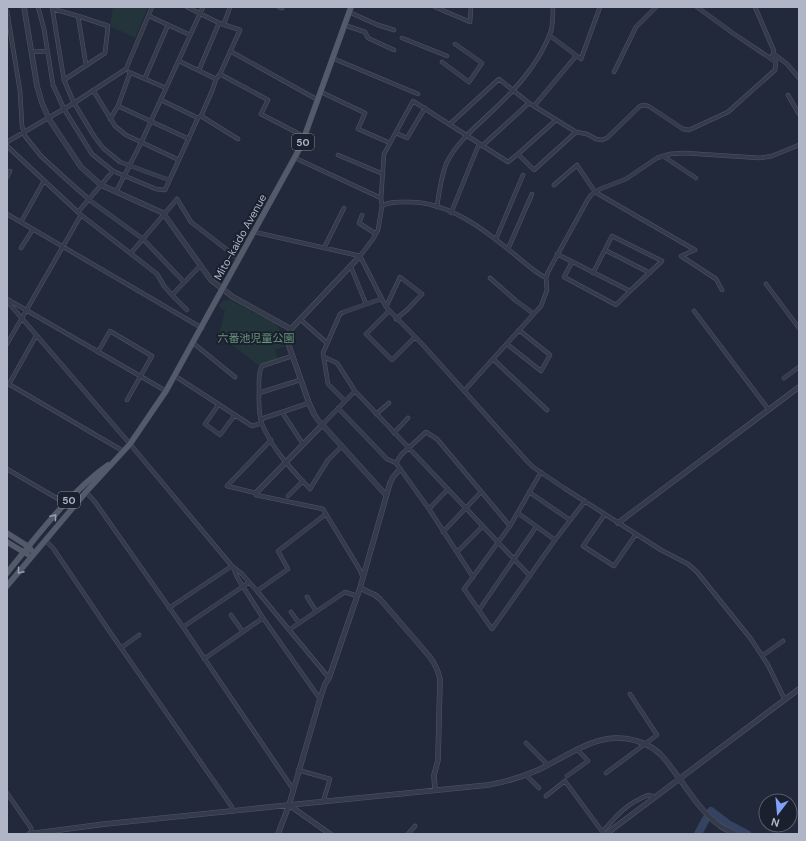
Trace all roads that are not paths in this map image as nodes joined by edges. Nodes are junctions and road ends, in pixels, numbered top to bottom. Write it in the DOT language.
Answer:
graph roads {
  1 [pos="24,7"];
  2 [pos="38,7"];
  3 [pos="152,7"];
  4 [pos="187,7"];
  5 [pos="203,7"];
  6 [pos="230,7"];
  7 [pos="435,7"];
  8 [pos="471,7"];
  9 [pos="553,7"];
  10 [pos="600,7"];
  11 [pos="656,7"];
  12 [pos="697,7"];
  13 [pos="755,7"];
  14 [pos="52,8"];
  15 [pos="350,10"];
  16 [pos="7,11"];
  17 [pos="200,14"];
  18 [pos="78,16"];
  19 [pos="148,16"];
  20 [pos="219,22"];
  21 [pos="224,24"];
  22 [pos="168,25"];
  23 [pos="344,25"];
  24 [pos="394,30"];
  25 [pos="190,36"];
  26 [pos="549,36"];
  27 [pos="402,38"];
  28 [pos="455,44"];
  29 [pos="394,50"];
  30 [pos="47,51"];
  31 [pos="230,51"];
  32 [pos="30,52"];
  33 [pos="774,54"];
  34 [pos="447,56"];
  35 [pos="576,56"];
  36 [pos="332,58"];
  37 [pos="771,58"];
  38 [pos="179,61"];
  39 [pos="442,62"];
  40 [pos="86,65"];
  41 [pos="126,69"];
  42 [pos="198,70"];
  43 [pos="614,72"];
  44 [pos="130,73"];
  45 [pos="220,74"];
  46 [pos="145,78"];
  47 [pos="799,78"];
  48 [pos="216,79"];
  49 [pos="64,80"];
  50 [pos="166,88"];
  51 [pos="93,90"];
  52 [pos="514,91"];
  53 [pos="321,92"];
  54 [pos="418,94"];
  55 [pos="788,95"];
  56 [pos="161,100"];
  57 [pos="318,100"];
  58 [pos="74,103"];
  59 [pos="529,103"];
  60 [pos="118,106"];
  61 [pos="534,106"];
  62 [pos="424,108"];
  63 [pos="64,109"];
  64 [pos="799,114"];
  65 [pos="200,117"];
  66 [pos="49,119"];
  67 [pos="110,119"];
  68 [pos="556,120"];
  69 [pos="151,122"];
  70 [pos="450,124"];
  71 [pos="576,132"];
  72 [pos="23,133"];
  73 [pos="396,133"];
  74 [pos="467,135"];
  75 [pos="305,137"];
  76 [pos="189,139"];
  77 [pos="238,139"];
  78 [pos="7,142"];
  79 [pos="141,143"];
  80 [pos="390,143"];
  81 [pos="480,145"];
  82 [pos="7,146"];
  83 [pos="799,146"];
  84 [pos="518,154"];
  85 [pos="338,155"];
  86 [pos="663,156"];
  87 [pos="295,158"];
  88 [pos="178,160"];
  89 [pos="130,165"];
  90 [pos="10,171"];
  91 [pos="113,171"];
  92 [pos="383,174"];
  93 [pos="523,175"];
  94 [pos="124,176"];
  95 [pos="7,177"];
  96 [pos="696,178"];
  97 [pos="169,180"];
  98 [pos="44,181"];
  99 [pos="101,185"];
  100 [pos="554,185"];
  101 [pos="116,192"];
  102 [pos="595,192"];
  103 [pos="532,194"];
  104 [pos="381,198"];
  105 [pos="88,200"];
  106 [pos="382,206"];
  107 [pos="437,206"];
  108 [pos="344,208"];
  109 [pos="78,212"];
  110 [pos="451,213"];
  111 [pos="7,214"];
  112 [pos="81,215"];
  113 [pos="164,215"];
  114 [pos="362,215"];
  115 [pos="21,222"];
  116 [pos="33,229"];
  117 [pos="254,232"];
  118 [pos="376,234"];
  119 [pos="143,239"];
  120 [pos="496,239"];
  121 [pos="63,246"];
  122 [pos="21,248"];
  123 [pos="324,248"];
  124 [pos="508,249"];
  125 [pos="605,250"];
  126 [pos="130,253"];
  127 [pos="557,254"];
  128 [pos="360,256"];
  129 [pos="240,259"];
  130 [pos="572,262"];
  131 [pos="200,266"];
  132 [pos="351,267"];
  133 [pos="593,273"];
  134 [pos="650,273"];
  135 [pos="490,278"];
  136 [pos="546,278"];
  137 [pos="184,282"];
  138 [pos="766,284"];
  139 [pos="223,289"];
  140 [pos="722,290"];
  141 [pos="630,291"];
  142 [pos="172,295"];
  143 [pos="381,299"];
  144 [pos="7,300"];
  145 [pos="366,304"];
  146 [pos="386,307"];
  147 [pos="26,310"];
  148 [pos="187,310"];
  149 [pos="389,311"];
  150 [pos="694,311"];
  151 [pos="534,314"];
  152 [pos="22,318"];
  153 [pos="396,318"];
  154 [pos="301,320"];
  155 [pos="202,328"];
  156 [pos="799,328"];
  157 [pos="291,330"];
  158 [pos="519,330"];
  159 [pos="36,336"];
  160 [pos="415,337"];
  161 [pos="193,343"];
  162 [pos="327,343"];
  163 [pos="7,344"];
  164 [pos="507,344"];
  165 [pos="98,352"];
  166 [pos="292,356"];
  167 [pos="324,357"];
  168 [pos="493,359"];
  169 [pos="799,367"];
  170 [pos="175,376"];
  171 [pos="141,377"];
  172 [pos="235,377"];
  173 [pos="784,378"];
  174 [pos="300,380"];
  175 [pos="8,384"];
  176 [pos="799,388"];
  177 [pos="166,391"];
  178 [pos="355,391"];
  179 [pos="464,391"];
  180 [pos="259,394"];
  181 [pos="127,400"];
  182 [pos="345,401"];
  183 [pos="309,403"];
  184 [pos="389,403"];
  185 [pos="219,404"];
  186 [pos="338,408"];
  187 [pos="547,410"];
  188 [pos="769,410"];
  189 [pos="282,412"];
  190 [pos="376,414"];
  191 [pos="235,415"];
  192 [pos="408,418"];
  193 [pos="261,421"];
  194 [pos="322,425"];
  195 [pos="394,433"];
  196 [pos="271,440"];
  197 [pos="130,444"];
  198 [pos="303,444"];
  199 [pos="342,446"];
  200 [pos="409,448"];
  201 [pos="123,451"];
  202 [pos="115,460"];
  203 [pos="285,462"];
  204 [pos="396,463"];
  205 [pos="7,469"];
  206 [pos="400,469"];
  207 [pos="541,472"];
  208 [pos="303,482"];
  209 [pos="448,488"];
  210 [pos="86,492"];
  211 [pos="482,492"];
  212 [pos="529,492"];
  213 [pos="256,494"];
  214 [pos="386,495"];
  215 [pos="288,496"];
  216 [pos="585,501"];
  217 [pos="65,503"];
  218 [pos="466,508"];
  219 [pos="429,509"];
  220 [pos="518,513"];
  221 [pos="326,514"];
  222 [pos="605,514"];
  223 [pos="570,520"];
  224 [pos="618,523"];
  225 [pos="482,526"];
  226 [pos="510,526"];
  227 [pos="536,526"];
  228 [pos="444,532"];
  229 [pos="7,533"];
  230 [pos="636,534"];
  231 [pos="45,540"];
  232 [pos="555,540"];
  233 [pos="7,542"];
  234 [pos="498,542"];
  235 [pos="29,547"];
  236 [pos="457,552"];
  237 [pos="24,553"];
  238 [pos="33,556"];
  239 [pos="514,560"];
  240 [pos="232,566"];
  241 [pos="7,573"];
  242 [pos="530,576"];
  243 [pos="473,577"];
  244 [pos="363,578"];
  245 [pos="248,583"];
  246 [pos="7,586"];
  247 [pos="244,586"];
  248 [pos="360,588"];
  249 [pos="256,591"];
  250 [pos="357,596"];
  251 [pos="307,598"];
  252 [pos="170,608"];
  253 [pos="479,610"];
  254 [pos="316,611"];
  255 [pos="291,612"];
  256 [pos="231,615"];
  257 [pos="263,618"];
  258 [pos="299,624"];
  259 [pos="183,627"];
  260 [pos="289,630"];
  261 [pos="243,632"];
  262 [pos="139,635"];
  263 [pos="783,640"];
  264 [pos="121,648"];
  265 [pos="762,656"];
  266 [pos="204,659"];
  267 [pos="330,678"];
  268 [pos="799,689"];
  269 [pos="630,694"];
  270 [pos="320,699"];
  271 [pos="785,700"];
  272 [pos="526,743"];
  273 [pos="644,743"];
  274 [pos="577,749"];
  275 [pos="548,765"];
  276 [pos="298,770"];
  277 [pos="606,773"];
  278 [pos="526,775"];
  279 [pos="568,776"];
  280 [pos="680,779"];
  281 [pos="539,788"];
  282 [pos="293,789"];
  283 [pos="435,790"];
  284 [pos="7,793"];
  285 [pos="546,796"];
  286 [pos="655,798"];
  287 [pos="323,802"];
  288 [pos="289,805"];
  289 [pos="627,806"];
  290 [pos="232,812"];
  291 [pos="633,814"];
  292 [pos="415,826"];
  293 [pos="604,833"];
  294 [pos="31,834"];
  295 [pos="278,834"];
  296 [pos="330,834"];
  297 [pos="408,834"];
  298 [pos="735,834"];
  1 -- 32 [label="street"];
  2 -- 30 [label="street"];
  3 -- 19 [label="street"];
  4 -- 17 [label="street"];
  5 -- 17 [label="street"];
  6 -- 21 [label="street"];
  7 -- 8 [label="street"];
  9 -- 26 [label="street"];
  10 -- 35 [label="street"];
  11 -- 43 [label="street"];
  12 -- 37 [label="street"];
  13 -- 33 [label="street"];
  14 -- 18 [label="street"];
  14 -- 49 [label="street"];
  15 -- 23 [label="main road, Mito-kaido Avenue / 50"];
  15 -- 24 [label="street"];
  16 -- 72 [label="street"];
  17 -- 20 [label="street"];
  17 -- 25 [label="street"];
  18 -- 40 [label="street"];
  18 -- 40 [label="street"];
  19 -- 22 [label="street"];
  19 -- 41 [label="street"];
  20 -- 21 [label="street"];
  20 -- 42 [label="street"];
  21 -- 31 [label="street"];
  22 -- 25 [label="street"];
  22 -- 46 [label="street"];
  23 -- 29 [label="street"];
  23 -- 36 [label="main road, Mito-kaido Avenue / 50"];
  25 -- 38 [label="street"];
  26 -- 35 [label="street"];
  26 -- 52 [label="street"];
  27 -- 34 [label="street"];
  28 -- 39 [label="street"];
  30 -- 32 [label="street"];
  30 -- 63 [label="street"];
  31 -- 45 [label="street"];
  31 -- 57 [label="street"];
  32 -- 66 [label="street"];
  33 -- 37 [label="street"];
  33 -- 47 [label="street"];
  35 -- 61 [label="street"];
  36 -- 53 [label="main road, Mito-kaido Avenue / 50"];
  36 -- 54 [label="street"];
  37 -- 71 [label="street"];
  38 -- 42 [label="street"];
  38 -- 50 [label="street"];
  40 -- 49 [label="street"];
  41 -- 44 [label="street"];
  41 -- 51 [label="street"];
  42 -- 48 [label="street"];
  44 -- 46 [label="street"];
  44 -- 60 [label="street"];
  45 -- 48 [label="street"];
  45 -- 75 [label="street"];
  46 -- 50 [label="street"];
  48 -- 65 [label="street"];
  49 -- 58 [label="street"];
  50 -- 56 [label="street"];
  51 -- 58 [label="street"];
  51 -- 67 [label="street"];
  52 -- 59 [label="street"];
  52 -- 70 [label="street"];
  52 -- 74 [label="street"];
  53 -- 57 [label="main road, Mito-kaido Avenue / 50"];
  53 -- 80 [label="street"];
  55 -- 64 [label="street"];
  56 -- 65 [label="street"];
  56 -- 69 [label="street"];
  57 -- 75 [label="main road, Mito-kaido Avenue / 50"];
  58 -- 63 [label="street"];
  58 -- 89 [label="street"];
  59 -- 61 [label="street"];
  59 -- 81 [label="street"];
  60 -- 67 [label="street"];
  60 -- 69 [label="street"];
  61 -- 68 [label="street"];
  62 -- 70 [label="street"];
  62 -- 73 [label="street"];
  62 -- 73 [label="street"];
  63 -- 66 [label="street"];
  63 -- 91 [label="street"];
  65 -- 76 [label="street"];
  65 -- 77 [label="street"];
  66 -- 72 [label="street"];
  66 -- 99 [label="street"];
  67 -- 79 [label="street"];
  68 -- 71 [label="street"];
  68 -- 84 [label="street"];
  69 -- 76 [label="street"];
  69 -- 79 [label="street"];
  70 -- 74 [label="street"];
  71 -- 84 [label="street"];
  72 -- 78 [label="street"];
  72 -- 105 [label="street"];
  73 -- 80 [label="street"];
  74 -- 81 [label="street"];
  74 -- 107 [label="street"];
  75 -- 87 [label="main road, Mito-kaido Avenue / 50"];
  76 -- 88 [label="street"];
  79 -- 88 [label="street"];
  79 -- 89 [label="street"];
  80 -- 92 [label="street"];
  81 -- 84 [label="street"];
  81 -- 110 [label="street"];
  82 -- 98 [label="street"];
  83 -- 86 [label="street"];
  85 -- 92 [label="street"];
  86 -- 96 [label="street"];
  86 -- 102 [label="street"];
  87 -- 104 [label="street"];
  87 -- 117 [label="main road, Mito-kaido Avenue / 50"];
  88 -- 97 [label="street"];
  89 -- 94 [label="street"];
  89 -- 97 [label="street"];
  90 -- 95 [label="street"];
  91 -- 94 [label="street"];
  91 -- 99 [label="street"];
  92 -- 104 [label="street"];
  93 -- 120 [label="street"];
  94 -- 97 [label="street"];
  94 -- 101 [label="street"];
  98 -- 109 [label="street"];
  98 -- 115 [label="street"];
  99 -- 101 [label="street"];
  99 -- 105 [label="street"];
  100 -- 102 [label="street"];
  101 -- 113 [label="street"];
  102 -- 127 [label="street"];
  102 -- 140 [label="street"];
  103 -- 124 [label="street"];
  104 -- 106 [label="street"];
  105 -- 109 [label="street"];
  105 -- 119 [label="street"];
  106 -- 107 [label="street"];
  106 -- 118 [label="street"];
  107 -- 110 [label="street"];
  108 -- 123 [label="street"];
  109 -- 112 [label="street"];
  110 -- 120 [label="street"];
  111 -- 115 [label="street"];
  112 -- 121 [label="street"];
  112 -- 126 [label="street"];
  113 -- 119 [label="street"];
  113 -- 129 [label="street"];
  113 -- 131 [label="street"];
  114 -- 118 [label="street"];
  115 -- 116 [label="street"];
  116 -- 121 [label="street"];
  116 -- 122 [label="street"];
  117 -- 123 [label="street"];
  117 -- 129 [label="main road, Mito-kaido Avenue / 50"];
  118 -- 128 [label="street"];
  119 -- 126 [label="street"];
  119 -- 137 [label="street"];
  120 -- 124 [label="street"];
  121 -- 147 [label="street"];
  121 -- 155 [label="street"];
  123 -- 128 [label="street"];
  124 -- 136 [label="street"];
  125 -- 133 [label="street"];
  125 -- 134 [label="street"];
  125 -- 134 [label="street"];
  126 -- 142 [label="street"];
  127 -- 130 [label="street"];
  127 -- 136 [label="street"];
  128 -- 132 [label="street"];
  128 -- 143 [label="street"];
  129 -- 139 [label="main road, Mito-kaido Avenue / 50"];
  130 -- 133 [label="street"];
  130 -- 141 [label="street"];
  131 -- 137 [label="street"];
  131 -- 139 [label="street"];
  132 -- 145 [label="street"];
  132 -- 154 [label="street"];
  133 -- 141 [label="street"];
  134 -- 141 [label="street"];
  135 -- 151 [label="street"];
  136 -- 151 [label="street"];
  137 -- 142 [label="street"];
  138 -- 156 [label="street"];
  139 -- 155 [label="main road, Mito-kaido Avenue / 50"];
  139 -- 157 [label="street"];
  142 -- 148 [label="street"];
  143 -- 145 [label="street"];
  143 -- 146 [label="street"];
  144 -- 147 [label="street"];
  144 -- 152 [label="street"];
  145 -- 162 [label="street"];
  146 -- 149 [label="street"];
  146 -- 153 [label="street"];
  147 -- 152 [label="street"];
  147 -- 165 [label="street"];
  149 -- 153 [label="street"];
  149 -- 160 [label="street"];
  150 -- 188 [label="street"];
  151 -- 158 [label="street"];
  152 -- 159 [label="street"];
  152 -- 163 [label="street"];
  153 -- 160 [label="street"];
  154 -- 157 [label="street"];
  154 -- 162 [label="street"];
  155 -- 161 [label="main road, Mito-kaido Avenue / 50"];
  157 -- 166 [label="street"];
  158 -- 164 [label="street"];
  158 -- 164 [label="street"];
  159 -- 175 [label="street"];
  159 -- 197 [label="street"];
  160 -- 179 [label="street"];
  161 -- 170 [label="main road, Mito-kaido Avenue / 50"];
  161 -- 172 [label="street"];
  162 -- 167 [label="street"];
  164 -- 168 [label="street"];
  165 -- 171 [label="street"];
  165 -- 171 [label="street"];
  166 -- 174 [label="street"];
  166 -- 180 [label="street"];
  167 -- 178 [label="street"];
  167 -- 182 [label="street"];
  168 -- 179 [label="street"];
  168 -- 187 [label="street"];
  169 -- 173 [label="street"];
  170 -- 177 [label="main road, Mito-kaido Avenue / 50"];
  170 -- 185 [label="street"];
  171 -- 177 [label="street"];
  171 -- 181 [label="street"];
  174 -- 180 [label="street"];
  174 -- 183 [label="street"];
  175 -- 201 [label="street"];
  176 -- 188 [label="street"];
  177 -- 197 [label="main road, Mito-kaido Avenue / 50"];
  178 -- 182 [label="street"];
  178 -- 190 [label="street"];
  179 -- 207 [label="street"];
  180 -- 193 [label="street"];
  182 -- 186 [label="street"];
  183 -- 189 [label="street"];
  183 -- 194 [label="street"];
  184 -- 190 [label="street"];
  185 -- 191 [label="street"];
  185 -- 191 [label="street"];
  186 -- 194 [label="street"];
  186 -- 204 [label="street"];
  188 -- 224 [label="street"];
  189 -- 193 [label="street"];
  189 -- 198 [label="street"];
  190 -- 195 [label="street"];
  191 -- 193 [label="street"];
  192 -- 195 [label="street"];
  193 -- 196 [label="street"];
  194 -- 198 [label="street"];
  194 -- 199 [label="street"];
  195 -- 200 [label="street"];
  196 -- 203 [label="street"];
  196 -- 213 [label="street"];
  197 -- 201 [label="main road, Mito-kaido Avenue / 50"];
  197 -- 240 [label="street"];
  198 -- 203 [label="street"];
  199 -- 208 [label="street"];
  199 -- 214 [label="street"];
  200 -- 204 [label="street"];
  200 -- 209 [label="street"];
  200 -- 211 [label="street"];
  201 -- 202 [label="main road, Mito-kaido Avenue / 50"];
  202 -- 210 [label="main road, Mito-kaido Avenue / 50"];
  202 -- 217 [label="main road, Mito-kaido Avenue / 50"];
  203 -- 208 [label="street"];
  203 -- 213 [label="street"];
  204 -- 206 [label="street"];
  205 -- 217 [label="street"];
  206 -- 214 [label="street"];
  206 -- 219 [label="street"];
  207 -- 212 [label="street"];
  207 -- 216 [label="street"];
  208 -- 215 [label="street"];
  209 -- 218 [label="street"];
  209 -- 219 [label="street"];
  210 -- 231 [label="main road, Mito-kaido Avenue / 50"];
  210 -- 252 [label="street"];
  211 -- 218 [label="street"];
  211 -- 226 [label="street"];
  212 -- 220 [label="street"];
  212 -- 223 [label="street"];
  213 -- 221 [label="street"];
  214 -- 244 [label="street"];
  216 -- 222 [label="street"];
  216 -- 223 [label="street"];
  235 -- 217 [label="main road, Mito-kaido Avenue / 50, one-way"];
  218 -- 225 [label="street"];
  218 -- 228 [label="street"];
  219 -- 228 [label="street"];
  220 -- 226 [label="street"];
  220 -- 227 [label="street"];
  221 -- 244 [label="street"];
  221 -- 249 [label="street"];
  222 -- 224 [label="street"];
  222 -- 230 [label="street"];
  223 -- 232 [label="street"];
  224 -- 230 [label="street"];
  225 -- 234 [label="street"];
  225 -- 236 [label="street"];
  226 -- 234 [label="street"];
  227 -- 232 [label="street"];
  227 -- 239 [label="street"];
  228 -- 236 [label="street"];
  229 -- 235 [label="main road"];
  230 -- 265 [label="street"];
  231 -- 238 [label="main road, Mito-kaido Avenue / 50"];
  231 -- 264 [label="street"];
  232 -- 242 [label="street"];
  233 -- 237 [label="main road"];
  234 -- 239 [label="street"];
  234 -- 243 [label="street"];
  235 -- 237 [label="main road, Mito-kaido Avenue / 50"];
  235 -- 238 [label="main road"];
  236 -- 243 [label="street"];
  237 -- 238 [label="main road"];
  237 -- 241 [label="main road, Mito-kaido Avenue / 50"];
  238 -- 246 [label="main road, Mito-kaido Avenue / 50, one-way"];
  239 -- 242 [label="street"];
  239 -- 253 [label="street"];
  240 -- 245 [label="street"];
  240 -- 247 [label="street"];
  240 -- 252 [label="street"];
  242 -- 253 [label="street"];
  243 -- 253 [label="street"];
  244 -- 248 [label="street"];
  245 -- 247 [label="street"];
  245 -- 249 [label="street"];
  247 -- 257 [label="street"];
  247 -- 259 [label="street"];
  248 -- 250 [label="street"];
  248 -- 283 [label="street"];
  249 -- 260 [label="street"];
  250 -- 254 [label="street"];
  250 -- 267 [label="street"];
  251 -- 254 [label="street"];
  252 -- 259 [label="street"];
  254 -- 258 [label="street"];
  255 -- 258 [label="street"];
  256 -- 261 [label="street"];
  257 -- 261 [label="street"];
  257 -- 270 [label="street"];
  258 -- 260 [label="street"];
  259 -- 266 [label="street"];
  260 -- 267 [label="street"];
  261 -- 266 [label="street"];
  262 -- 264 [label="street"];
  263 -- 265 [label="street"];
  264 -- 290 [label="street"];
  265 -- 271 [label="street"];
  266 -- 282 [label="street"];
  267 -- 270 [label="street"];
  268 -- 271 [label="street"];
  269 -- 273 [label="street"];
  270 -- 276 [label="street"];
  271 -- 280 [label="street"];
  272 -- 275 [label="street"];
  273 -- 274 [label="street"];
  273 -- 277 [label="street"];
  273 -- 280 [label="street"];
  274 -- 275 [label="street"];
  274 -- 279 [label="street"];
  275 -- 278 [label="street"];
  276 -- 282 [label="street"];
  276 -- 287 [label="street"];
  278 -- 281 [label="street"];
  278 -- 283 [label="street"];
  280 -- 286 [label="street"];
  280 -- 298 [label="street"];
  282 -- 288 [label="street"];
  283 -- 287 [label="street"];
  284 -- 294 [label="street"];
  285 -- 293 [label="street"];
  286 -- 289 [label="street"];
  286 -- 291 [label="street"];
  287 -- 288 [label="street"];
  288 -- 290 [label="street"];
  288 -- 295 [label="street"];
  288 -- 296 [label="street"];
  289 -- 291 [label="street"];
  289 -- 293 [label="street"];
  290 -- 294 [label="street"];
  291 -- 293 [label="street"];
  292 -- 297 [label="street"];
}
